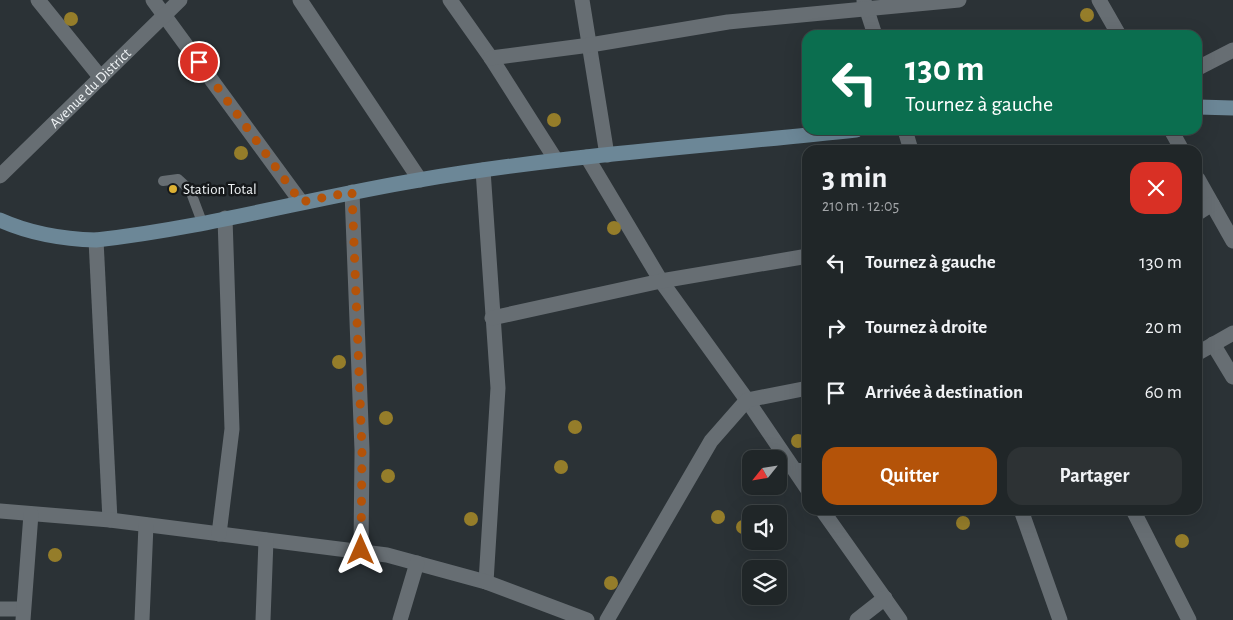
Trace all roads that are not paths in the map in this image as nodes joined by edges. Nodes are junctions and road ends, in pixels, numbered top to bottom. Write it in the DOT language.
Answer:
graph roads {
  1 [pos="38,0"];
  2 [pos="153,0"];
  3 [pos="180,0"];
  4 [pos="300,0"];
  5 [pos="450,0"];
  6 [pos="582,0"];
  7 [pos="959,0"];
  8 [pos="1099,0"];
  9 [pos="865,5"];
  10 [pos="165,16"];
  11 [pos="873,30"];
  12 [pos="1116,30"];
  13 [pos="590,45"];
  14 [pos="1233,50"];
  15 [pos="491,58"];
  16 [pos="1202,66"];
  17 [pos="101,78"];
  18 [pos="1202,107"];
  19 [pos="1233,108"];
  20 [pos="808,135"];
  21 [pos="607,156"];
  22 [pos="587,157"];
  23 [pos="556,160"];
  24 [pos="483,170"];
  25 [pos="0,176"];
  26 [pos="420,180"];
  27 [pos="163,181"];
  28 [pos="1202,185"];
  29 [pos="352,192"];
  30 [pos="301,202"];
  31 [pos="1212,204"];
  32 [pos="1202,210"];
  33 [pos="225,218"];
  34 [pos="0,220"];
  35 [pos="202,222"];
  36 [pos="96,240"];
  37 [pos="1233,241"];
  38 [pos="802,257"];
  39 [pos="661,281"];
  40 [pos="492,318"];
  41 [pos="1233,333"];
  42 [pos="1213,344"];
  43 [pos="1202,351"];
  44 [pos="1233,377"];
  45 [pos="802,389"];
  46 [pos="748,400"];
  47 [pos="800,468"];
  48 [pos="0,511"];
  49 [pos="31,514"];
  50 [pos="826,515"];
  51 [pos="1023,515"];
  52 [pos="1136,515"];
  53 [pos="110,520"];
  54 [pos="146,525"];
  55 [pos="219,534"];
  56 [pos="266,540"];
  57 [pos="361,550"];
  58 [pos="417,563"];
  59 [pos="486,582"];
  60 [pos="884,598"];
  61 [pos="0,609"];
  62 [pos="23,615"];
  63 [pos="565,616"];
  64 [pos="142,620"];
  65 [pos="263,620"];
  66 [pos="400,620"];
  67 [pos="587,620"];
  68 [pos="607,620"];
  69 [pos="857,620"];
  70 [pos="900,620"];
  71 [pos="1060,620"];
  72 [pos="1189,620"];
  1 -- 17 [label="street"];
  2 -- 10 [label="street"];
  3 -- 10 [label="street, Avenue du District"];
  4 -- 26 [label="street"];
  5 -- 15 [label="street"];
  6 -- 13 [label="street"];
  7 -- 9 [label="street"];
  8 -- 12 [label="street"];
  9 -- 11 [label="street"];
  9 -- 13 [label="street"];
  10 -- 17 [label="street, Avenue du District"];
  10 -- 30 [label="street"];
  13 -- 15 [label="street"];
  13 -- 21 [label="street"];
  14 -- 16 [label="street"];
  15 -- 23 [label="street"];
  17 -- 25 [label="street, Avenue du District"];
  18 -- 19 [label="street"];
  20 -- 21 [label="street"];
  21 -- 22 [label="street"];
  22 -- 23 [label="street"];
  22 -- 39 [label="street"];
  23 -- 24 [label="street"];
  24 -- 26 [label="street"];
  24 -- 40 [label="street"];
  26 -- 29 [label="street"];
  27 -- 35 [label="lane"];
  28 -- 31 [label="street"];
  29 -- 30 [label="street"];
  29 -- 57 [label="street"];
  30 -- 33 [label="street"];
  31 -- 32 [label="street"];
  31 -- 37 [label="street"];
  33 -- 35 [label="street"];
  33 -- 55 [label="street"];
  34 -- 36 [label="street"];
  35 -- 36 [label="street"];
  36 -- 53 [label="street"];
  38 -- 39 [label="street"];
  39 -- 40 [label="street"];
  39 -- 46 [label="street"];
  40 -- 59 [label="street"];
  41 -- 42 [label="street"];
  42 -- 43 [label="street"];
  42 -- 44 [label="street"];
  45 -- 46 [label="street"];
  46 -- 47 [label="street"];
  46 -- 68 [label="street"];
  48 -- 49 [label="street"];
  49 -- 53 [label="street"];
  49 -- 62 [label="street"];
  50 -- 60 [label="street"];
  51 -- 71 [label="street"];
  52 -- 72 [label="street"];
  53 -- 54 [label="street"];
  54 -- 55 [label="street"];
  54 -- 64 [label="street"];
  55 -- 56 [label="street"];
  56 -- 57 [label="street"];
  56 -- 65 [label="street"];
  57 -- 58 [label="street"];
  58 -- 59 [label="street"];
  58 -- 66 [label="street"];
  59 -- 63 [label="street"];
  60 -- 69 [label="street"];
  60 -- 70 [label="street"];
  61 -- 62 [label="street"];
  63 -- 67 [label="street"];
}
